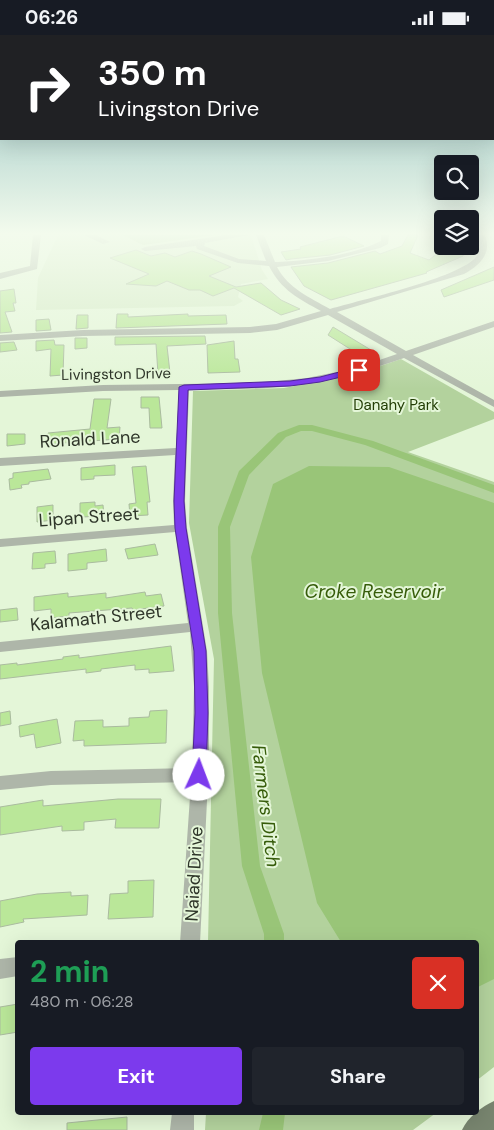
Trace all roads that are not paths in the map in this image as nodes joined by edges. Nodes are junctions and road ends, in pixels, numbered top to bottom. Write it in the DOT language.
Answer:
graph roads {
  1 [pos="286,286"];
  2 [pos="421,286"];
  3 [pos="330,312"];
  4 [pos="494,324"];
  5 [pos="0,338"];
  6 [pos="404,354"];
  7 [pos="184,387"];
  8 [pos="0,394"];
  9 [pos="493,403"];
  10 [pos="182,451"];
  11 [pos="0,462"];
  12 [pos="181,528"];
  13 [pos="0,543"];
  14 [pos="196,627"];
  15 [pos="0,647"];
  16 [pos="199,775"];
  17 [pos="0,783"];
  18 [pos="190,940"];
  19 [pos="15,966"];
  20 [pos="0,969"];
  21 [pos="183,1115"];
  22 [pos="182,1130"];
  1 -- 3 [label="street"];
  2 -- 3 [label="street"];
  3 -- 5 [label="street"];
  3 -- 6 [label="street"];
  4 -- 6 [label="street, Livingston Drive"];
  6 -- 7 [label="street, Livingston Drive"];
  6 -- 9 [label="street"];
  7 -- 8 [label="street, Livingston Drive"];
  7 -- 10 [label="street, Naiad Drive"];
  10 -- 11 [label="street, Ronald Lane"];
  10 -- 12 [label="street, Naiad Drive"];
  12 -- 13 [label="street, Lipan Street"];
  12 -- 14 [label="street, Naiad Drive"];
  14 -- 15 [label="street, Kalamath Street"];
  14 -- 16 [label="street, Naiad Drive"];
  16 -- 17 [label="street"];
  16 -- 18 [label="street, Naiad Drive"];
  19 -- 20 [label="street"];
  21 -- 22 [label="street"];
}
